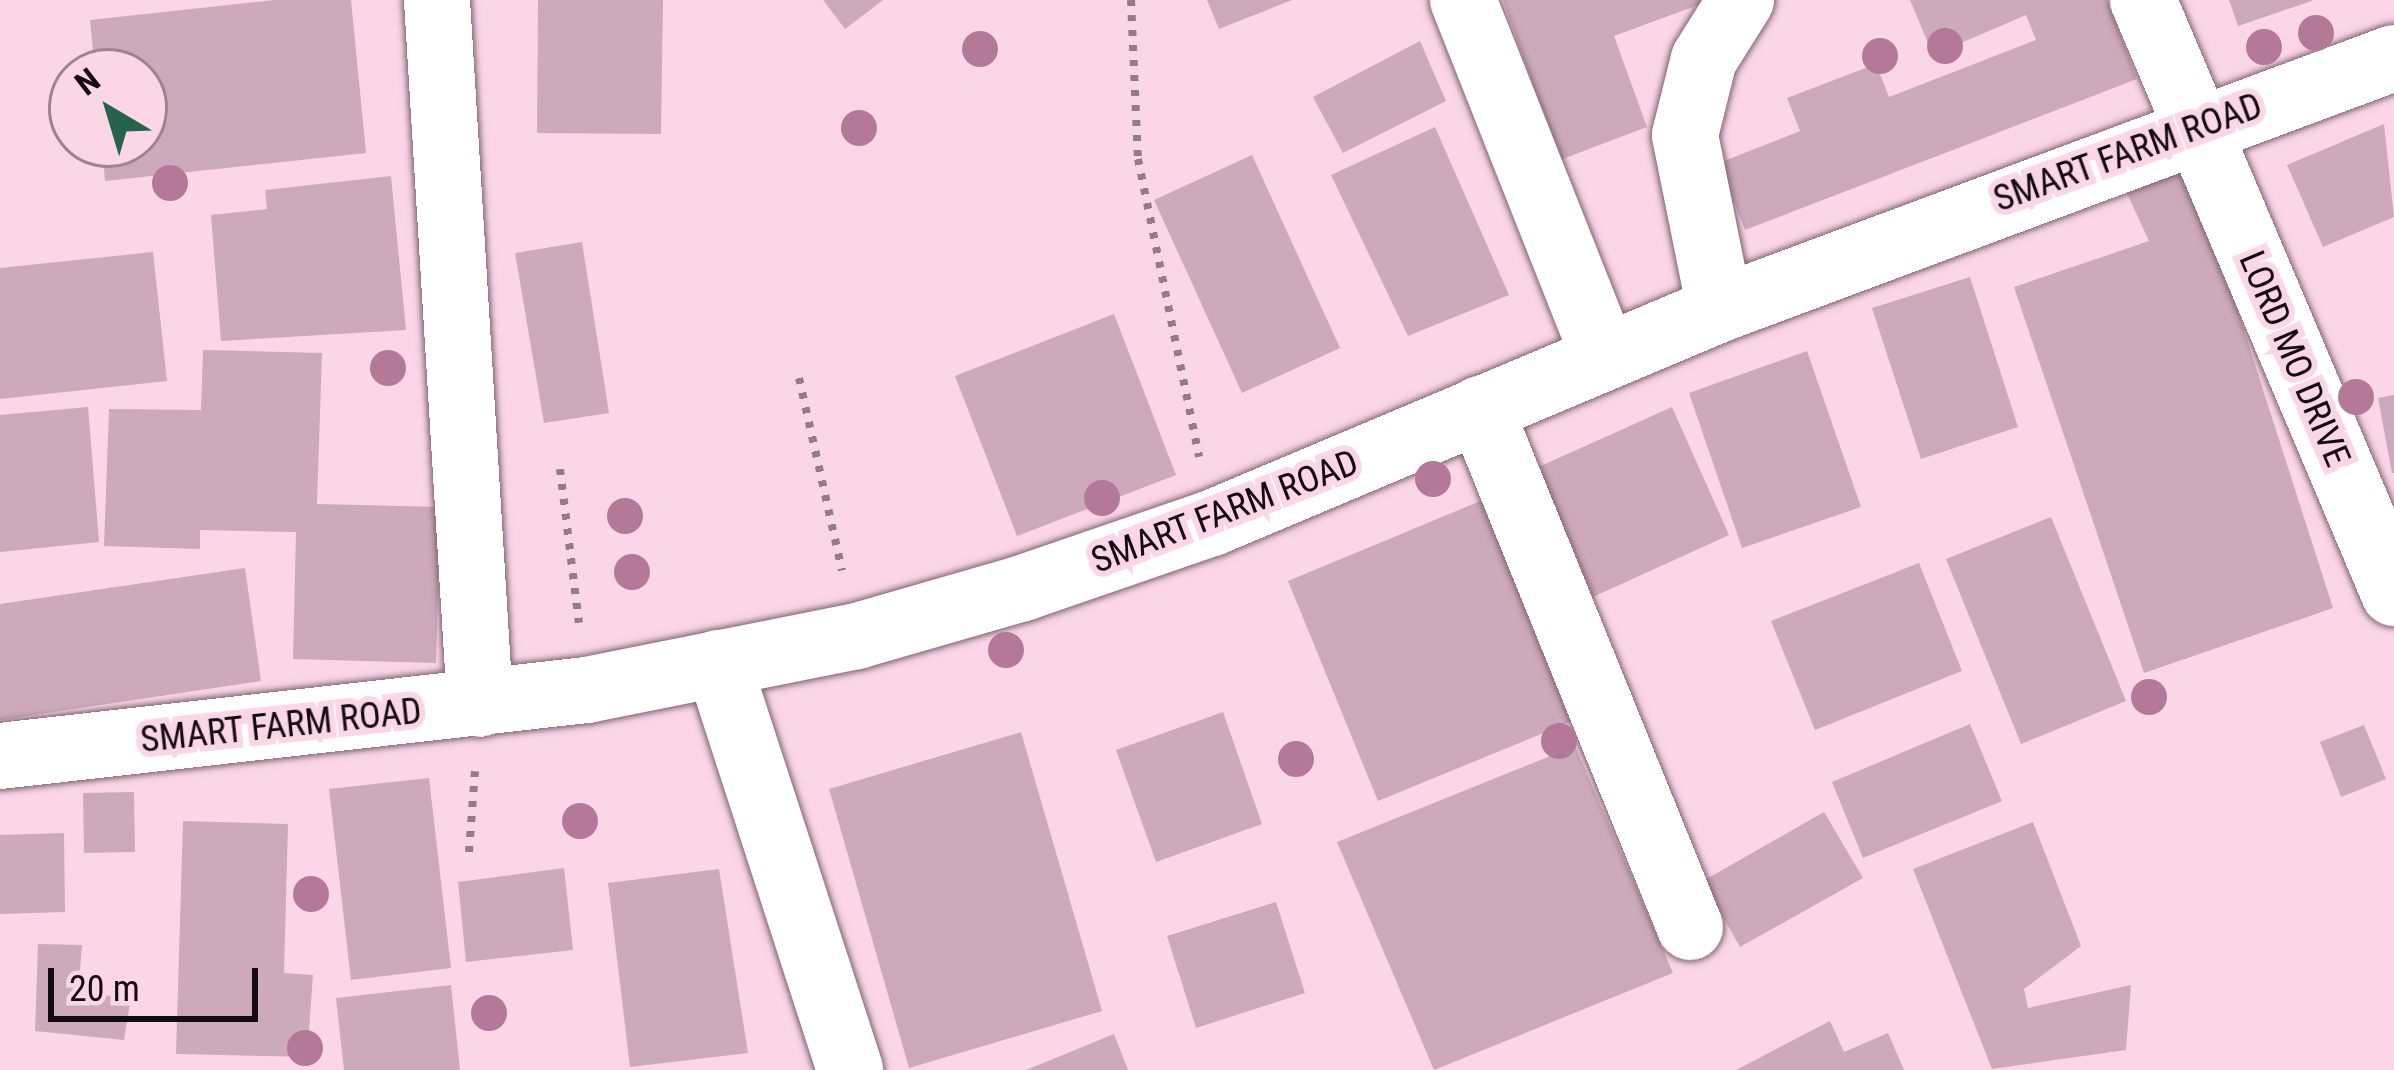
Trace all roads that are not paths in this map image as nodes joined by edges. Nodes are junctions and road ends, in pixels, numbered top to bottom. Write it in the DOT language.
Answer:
graph roads {
  1 [pos="437,0"];
  2 [pos="1462,0"];
  3 [pos="1741,0"];
  4 [pos="2143,0"];
  5 [pos="2394,58"];
  6 [pos="2193,126"];
  7 [pos="1720,309"];
  8 [pos="1603,355"];
  9 [pos="1480,409"];
  10 [pos="2394,593"];
  11 [pos="718,663"];
  12 [pos="480,704"];
  13 [pos="0,757"];
  14 [pos="1690,927"];
  15 [pos="850,1070"];
  1 -- 12 [label="street"];
  2 -- 8 [label="street"];
  3 -- 7 [label="street"];
  4 -- 6 [label="street, LORD MO DRIVE"];
  5 -- 6 [label="street, SMART FARM ROAD"];
  6 -- 7 [label="street, SMART FARM ROAD"];
  6 -- 10 [label="street, LORD MO DRIVE"];
  7 -- 8 [label="street, SMART FARM ROAD"];
  8 -- 9 [label="street, SMART FARM ROAD"];
  9 -- 11 [label="street, SMART FARM ROAD"];
  9 -- 14 [label="street"];
  11 -- 12 [label="street, SMART FARM ROAD"];
  11 -- 15 [label="street"];
  12 -- 13 [label="street, SMART FARM ROAD"];
}
